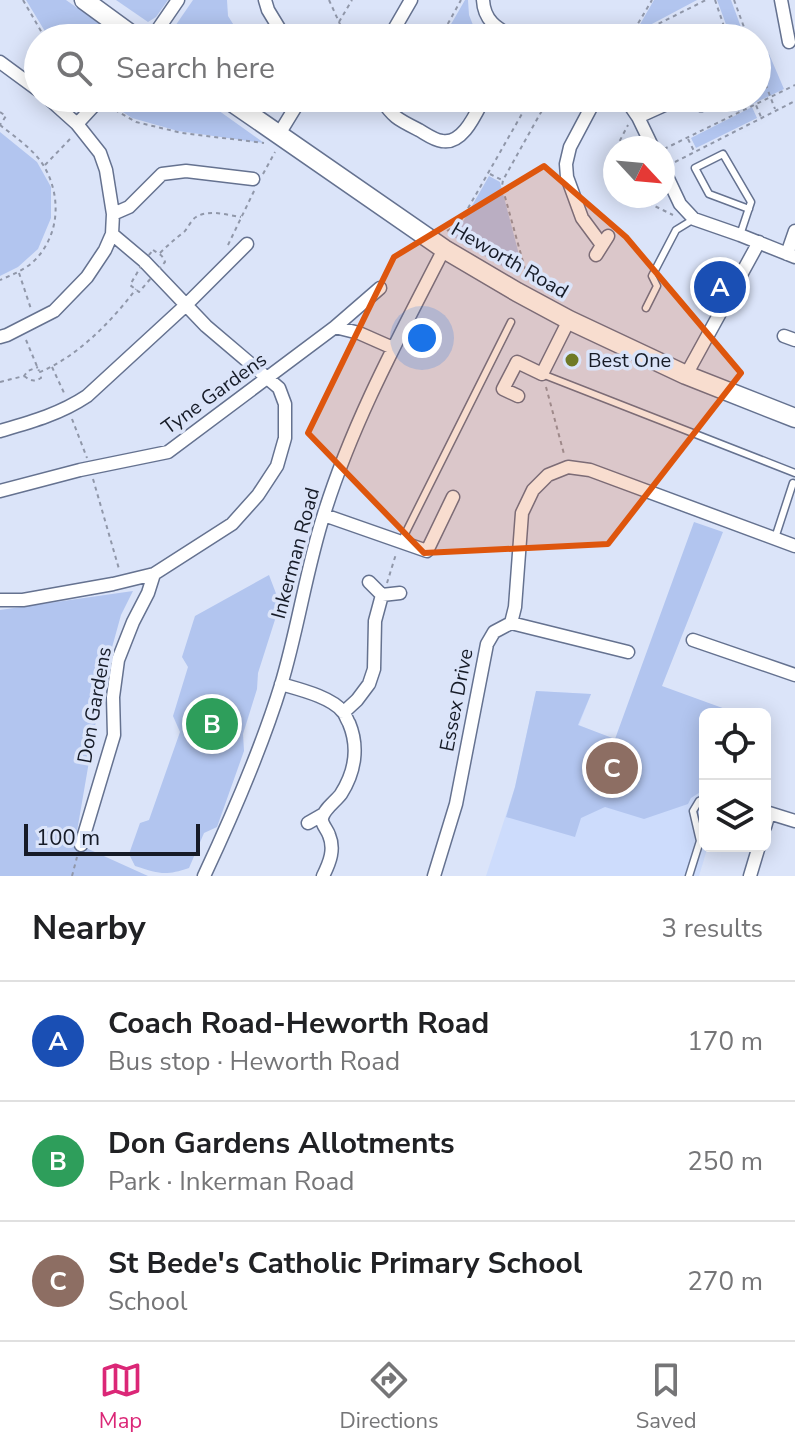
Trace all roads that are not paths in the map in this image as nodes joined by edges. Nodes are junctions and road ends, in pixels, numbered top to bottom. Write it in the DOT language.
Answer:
graph roads {
  1 [pos="84,0"];
  2 [pos="178,0"];
  3 [pos="265,0"];
  4 [pos="411,0"];
  5 [pos="483,0"];
  6 [pos="787,8"];
  7 [pos="117,24"];
  8 [pos="162,24"];
  9 [pos="276,24"];
  10 [pos="397,24"];
  11 [pos="491,24"];
  12 [pos="789,42"];
  13 [pos="0,62"];
  14 [pos="24,80"];
  15 [pos="64,112"];
  16 [pos="90,112"];
  17 [pos="247,112"];
  18 [pos="293,112"];
  19 [pos="389,112"];
  20 [pos="476,112"];
  21 [pos="589,112"];
  22 [pos="635,112"];
  23 [pos="649,112"];
  24 [pos="638,117"];
  25 [pos="79,126"];
  26 [pos="281,135"];
  27 [pos="647,136"];
  28 [pos="253,179"];
  29 [pos="675,189"];
  30 [pos="749,209"];
  31 [pos="113,214"];
  32 [pos="694,219"];
  33 [pos="795,231"];
  34 [pos="112,234"];
  35 [pos="740,235"];
  36 [pos="759,242"];
  37 [pos="247,244"];
  38 [pos="440,246"];
  39 [pos="602,246"];
  40 [pos="791,255"];
  41 [pos="380,288"];
  42 [pos="186,305"];
  43 [pos="646,308"];
  44 [pos="569,320"];
  45 [pos="511,322"];
  46 [pos="335,327"];
  47 [pos="0,337"];
  48 [pos="393,348"];
  49 [pos="542,374"];
  50 [pos="686,375"];
  51 [pos="269,378"];
  52 [pos="518,396"];
  53 [pos="795,418"];
  54 [pos="0,431"];
  55 [pos="795,473"];
  56 [pos="793,483"];
  57 [pos="0,491"];
  58 [pos="453,497"];
  59 [pos="324,515"];
  60 [pos="775,538"];
  61 [pos="401,542"];
  62 [pos="795,546"];
  63 [pos="154,574"];
  64 [pos="369,582"];
  65 [pos="400,593"];
  66 [pos="382,595"];
  67 [pos="0,600"];
  68 [pos="511,623"];
  69 [pos="693,640"];
  70 [pos="628,652"];
  71 [pos="795,675"];
  72 [pos="281,684"];
  73 [pos="344,712"];
  74 [pos="699,801"];
  75 [pos="771,814"];
  76 [pos="322,815"];
  77 [pos="795,821"];
  78 [pos="308,823"];
  79 [pos="699,837"];
  80 [pos="699,844"];
  81 [pos="81,845"];
  82 [pos="757,852"];
  83 [pos="204,876"];
  84 [pos="323,876"];
  85 [pos="434,876"];
  86 [pos="689,876"];
  87 [pos="750,876"];
  1 -- 7 [label="street"];
  2 -- 8 [label="street"];
  3 -- 9 [label="street"];
  4 -- 10 [label="street"];
  5 -- 11 [label="street"];
  6 -- 12 [label="street"];
  13 -- 14 [label="street"];
  15 -- 25 [label="street"];
  16 -- 25 [label="street"];
  17 -- 26 [label="street, Heworth Road"];
  18 -- 26 [label="street"];
  19 -- 20 [label="street"];
  21 -- 39 [label="street"];
  22 -- 24 [label="street"];
  23 -- 24 [label="street"];
  24 -- 27 [label="street"];
  25 -- 31 [label="street"];
  26 -- 38 [label="street, Heworth Road"];
  28 -- 31 [label="street"];
  29 -- 32 [label="street"];
  30 -- 30 [label="lane"];
  30 -- 35 [label="lane"];
  31 -- 34 [label="street"];
  32 -- 35 [label="street"];
  32 -- 43 [label="lane"];
  33 -- 40 [label="street"];
  34 -- 42 [label="street"];
  34 -- 47 [label="street"];
  35 -- 36 [label="street"];
  36 -- 40 [label="street"];
  36 -- 50 [label="street"];
  37 -- 42 [label="street"];
  38 -- 44 [label="street, Heworth Road"];
  38 -- 48 [label="street, Inkerman Road"];
  41 -- 46 [label="street, Tyne Gardens"];
  42 -- 51 [label="street"];
  42 -- 54 [label="street"];
  44 -- 49 [label="street"];
  44 -- 50 [label="street, Heworth Road"];
  45 -- 61 [label="lane"];
  46 -- 48 [label="street"];
  46 -- 51 [label="street, Tyne Gardens"];
  48 -- 59 [label="street, Inkerman Road"];
  49 -- 52 [label="street"];
  49 -- 55 [label="lane"];
  50 -- 53 [label="street, Heworth Road"];
  51 -- 57 [label="street, Tyne Gardens"];
  51 -- 63 [label="street"];
  56 -- 60 [label="lane"];
  58 -- 61 [label="street"];
  59 -- 61 [label="street"];
  59 -- 72 [label="street, Inkerman Road"];
  60 -- 62 [label="street"];
  60 -- 68 [label="street"];
  63 -- 67 [label="street"];
  63 -- 81 [label="street, Don Gardens"];
  64 -- 66 [label="street"];
  65 -- 66 [label="street"];
  66 -- 73 [label="street"];
  68 -- 70 [label="street"];
  68 -- 85 [label="street, Essex Drive"];
  69 -- 71 [label="street"];
  72 -- 73 [label="street"];
  72 -- 83 [label="street, Inkerman Road"];
  73 -- 76 [label="street"];
  74 -- 79 [label="lane"];
  75 -- 77 [label="street"];
  76 -- 78 [label="street"];
  76 -- 84 [label="street"];
  80 -- 86 [label="lane"];
  82 -- 87 [label="street"];
}
